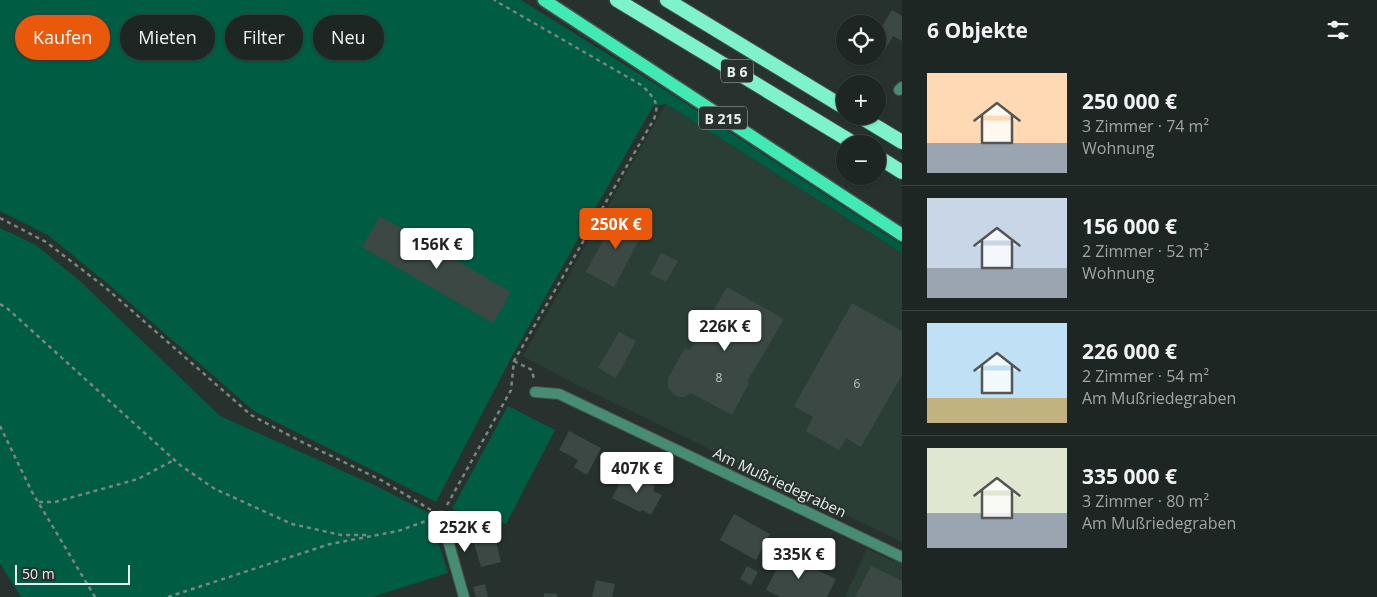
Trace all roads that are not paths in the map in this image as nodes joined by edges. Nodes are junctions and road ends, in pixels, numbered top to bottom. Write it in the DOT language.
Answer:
graph roads {
  1 [pos="544,0"];
  2 [pos="617,0"];
  3 [pos="667,0"];
  4 [pos="836,103"];
  5 [pos="874,125"];
  6 [pos="840,135"];
  7 [pos="902,142"];
  8 [pos="886,162"];
  9 [pos="902,172"];
  10 [pos="902,235"];
  11 [pos="535,392"];
  12 [pos="441,516"];
  13 [pos="902,557"];
  14 [pos="464,597"];
  1 -- 10 [label="main road, B 215"];
  2 -- 6 [label="highway, B 6"];
  3 -- 4 [label="highway, B 6"];
  5 -- 7 [label="highway"];
  8 -- 9 [label="highway"];
  11 -- 13 [label="street, Am Mußriedegraben"];
  12 -- 14 [label="street"];
}
